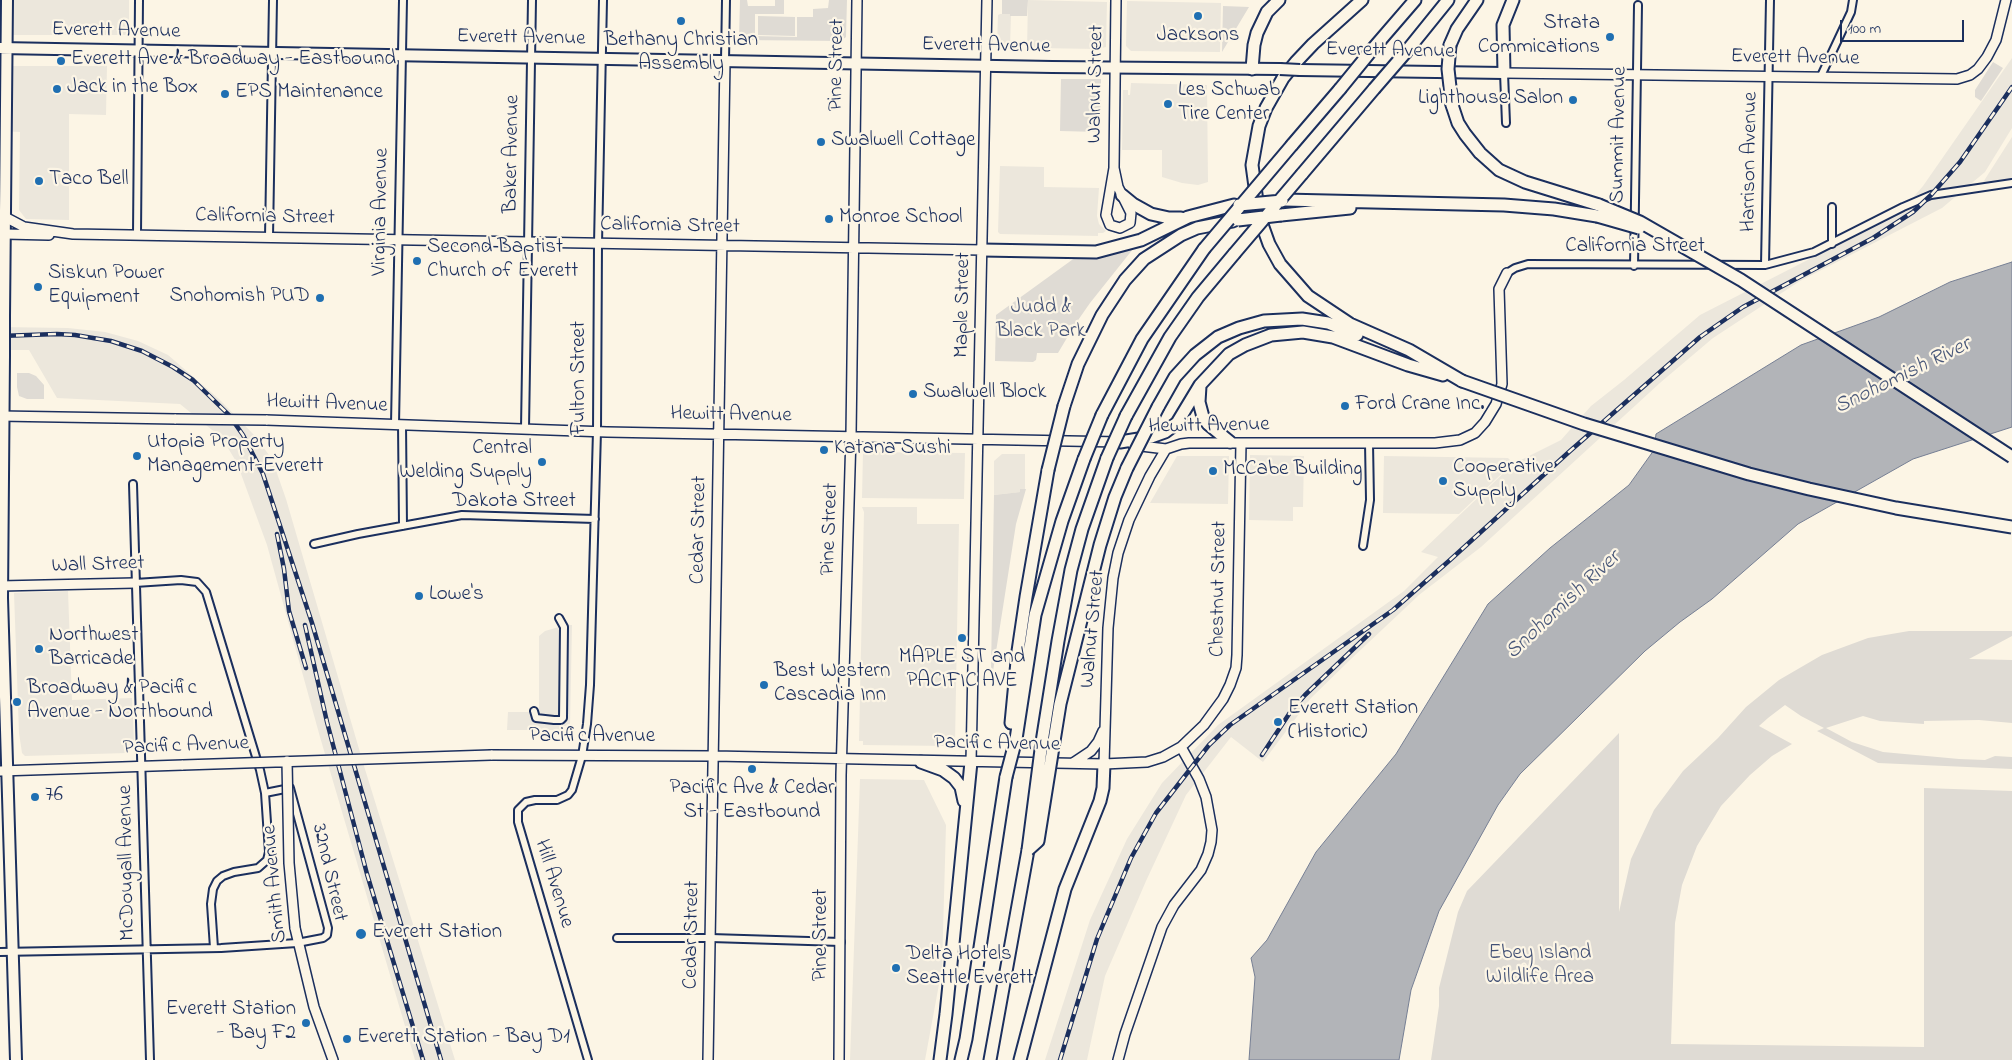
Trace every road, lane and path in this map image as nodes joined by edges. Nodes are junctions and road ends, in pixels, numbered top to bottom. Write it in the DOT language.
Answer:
graph roads {
  1 [pos="7,0"];
  2 [pos="139,0"];
  3 [pos="273,0"];
  4 [pos="403,0"];
  5 [pos="532,0"];
  6 [pos="603,0"];
  7 [pos="726,0"];
  8 [pos="857,0"];
  9 [pos="987,0"];
  10 [pos="1116,0"];
  11 [pos="1279,0"];
  12 [pos="1362,0"];
  13 [pos="1415,0"];
  14 [pos="1448,0"];
  15 [pos="1477,0"];
  16 [pos="1514,0"];
  17 [pos="1770,0"];
  18 [pos="1853,0"];
  19 [pos="2006,0"];
  20 [pos="1638,5"];
  21 [pos="3,48"];
  22 [pos="138,51"];
  23 [pos="272,53"];
  24 [pos="402,56"];
  25 [pos="532,58"];
  26 [pos="602,59"];
  27 [pos="725,61"];
  28 [pos="855,64"];
  29 [pos="986,66"];
  30 [pos="1115,67"];
  31 [pos="1252,68"];
  32 [pos="1504,72"];
  33 [pos="1637,76"];
  34 [pos="1769,77"];
  35 [pos="1820,78"];
  36 [pos="1506,123"];
  37 [pos="1114,168"];
  38 [pos="2012,183"];
  39 [pos="1122,195"];
  40 [pos="1399,203"];
  41 [pos="1832,207"];
  42 [pos="1598,211"];
  43 [pos="5,216"];
  44 [pos="1188,216"];
  45 [pos="3,232"];
  46 [pos="58,233"];
  47 [pos="137,234"];
  48 [pos="269,237"];
  49 [pos="398,240"];
  50 [pos="528,242"];
  51 [pos="598,244"];
  52 [pos="1832,244"];
  53 [pos="723,246"];
  54 [pos="854,248"];
  55 [pos="982,250"];
  56 [pos="2,253"];
  57 [pos="1765,265"];
  58 [pos="1634,266"];
  59 [pos="1507,273"];
  60 [pos="1462,381"];
  61 [pos="1200,385"];
  62 [pos="1,416"];
  63 [pos="399,424"];
  64 [pos="525,428"];
  65 [pos="597,431"];
  66 [pos="719,434"];
  67 [pos="851,435"];
  68 [pos="978,438"];
  69 [pos="1120,442"];
  70 [pos="1236,443"];
  71 [pos="1370,443"];
  72 [pos="1166,449"];
  73 [pos="2012,457"];
  74 [pos="133,484"];
  75 [pos="595,519"];
  76 [pos="403,526"];
  77 [pos="2012,527"];
  78 [pos="314,544"];
  79 [pos="1363,546"];
  80 [pos="135,583"];
  81 [pos="1,586"];
  82 [pos="559,618"];
  83 [pos="534,711"];
  84 [pos="1105,728"];
  85 [pos="1013,740"];
  86 [pos="1048,742"];
  87 [pos="1180,747"];
  88 [pos="582,756"];
  89 [pos="714,756"];
  90 [pos="841,760"];
  91 [pos="287,761"];
  92 [pos="921,762"];
  93 [pos="971,762"];
  94 [pos="1073,763"];
  95 [pos="1104,764"];
  96 [pos="142,767"];
  97 [pos="4,771"];
  98 [pos="265,793"];
  99 [pos="966,813"];
  100 [pos="617,938"];
  101 [pos="711,938"];
  102 [pos="841,942"];
  103 [pos="297,943"];
  104 [pos="214,948"];
  105 [pos="146,949"];
  106 [pos="0,952"];
  107 [pos="12,952"];
  108 [pos="16,1060"];
  109 [pos="150,1060"];
  110 [pos="333,1060"];
  111 [pos="588,1060"];
  112 [pos="708,1060"];
  113 [pos="839,1060"];
  114 [pos="940,1060"];
  115 [pos="961,1060"];
  116 [pos="990,1060"];
  117 [pos="1020,1060"];
  118 [pos="1118,1060"];
  1 -- 21 [label="main road"];
  2 -- 22 [label="street"];
  3 -- 23 [label="street"];
  4 -- 24 [label="street, Virginia Avenue"];
  5 -- 25 [label="street, Baker Avenue"];
  6 -- 26 [label="street, Fulton Street"];
  7 -- 27 [label="street, Cedar Street"];
  8 -- 28 [label="street, Pine Street"];
  9 -- 29 [label="street, Maple Street"];
  10 -- 30 [label="street, Walnut Street"];
  11 -- 31 [label="highway"];
  12 -- 60 [label="highway"];
  13 -- 85 [label="highway, bridge"];
  14 -- 86 [label="highway, bridge"];
  15 -- 42 [label="highway, bridge"];
  16 -- 32 [label="highway"];
  17 -- 34 [label="street, Harrison Avenue"];
  18 -- 35 [label="street"];
  19 -- 35 [label="street, Everett Avenue"];
  20 -- 33 [label="street, Summit Avenue"];
  21 -- 22 [label="main road, Everett Avenue"];
  21 -- 43 [label="main road"];
  22 -- 23 [label="main road, Everett Avenue"];
  22 -- 47 [label="street"];
  23 -- 24 [label="main road, Everett Avenue"];
  23 -- 48 [label="street"];
  24 -- 25 [label="main road, Everett Avenue"];
  24 -- 49 [label="street, Virginia Avenue"];
  25 -- 26 [label="main road, Everett Avenue"];
  25 -- 50 [label="street, Baker Avenue"];
  26 -- 27 [label="main road, Everett Avenue"];
  26 -- 51 [label="street, Fulton Street"];
  27 -- 28 [label="main road, Everett Avenue"];
  27 -- 53 [label="street, Cedar Street"];
  28 -- 29 [label="main road, Everett Avenue"];
  28 -- 54 [label="street, Pine Street"];
  29 -- 30 [label="main road, Everett Avenue"];
  29 -- 55 [label="street, Maple Street"];
  30 -- 31 [label="main road, Everett Avenue"];
  30 -- 37 [label="street, Walnut Street"];
  31 -- 32 [label="main road, Everett Avenue, bridge"];
  32 -- 33 [label="street, Everett Avenue"];
  32 -- 36 [label="street"];
  33 -- 34 [label="street, Everett Avenue"];
  33 -- 58 [label="street, Summit Avenue"];
  34 -- 35 [label="street, Everett Avenue"];
  34 -- 57 [label="street, Harrison Avenue"];
  37 -- 39 [label="street, Walnut Street"];
  37 -- 39 [label="street, Walnut Street"];
  38 -- 52 [label="street, California Street"];
  39 -- 44 [label="highway"];
  40 -- 42 [label="highway"];
  40 -- 44 [label="highway, bridge"];
  40 -- 85 [label="highway, bridge"];
  41 -- 52 [label="street"];
  42 -- 73 [label="highway, bridge"];
  43 -- 45 [label="main road"];
  43 -- 46 [label="street, California Street"];
  44 -- 55 [label="highway"];
  45 -- 46 [label="street, California Street"];
  45 -- 56 [label="main road"];
  46 -- 47 [label="street, California Street"];
  47 -- 48 [label="street, California Street"];
  48 -- 49 [label="street, California Street"];
  49 -- 50 [label="street, California Street"];
  49 -- 63 [label="street, Virginia Avenue"];
  50 -- 51 [label="street, California Street"];
  50 -- 64 [label="street, Baker Avenue"];
  51 -- 53 [label="street, California Street"];
  51 -- 65 [label="street, Fulton Street"];
  52 -- 57 [label="street, California Street"];
  53 -- 54 [label="street, California Street"];
  53 -- 66 [label="street, Cedar Street"];
  54 -- 55 [label="street, California Street"];
  54 -- 67 [label="street, Pine Street"];
  55 -- 68 [label="street, Maple Street"];
  56 -- 62 [label="main road, bridge"];
  57 -- 58 [label="street, California Street"];
  58 -- 59 [label="street, California Street"];
  59 -- 71 [label="street, Hewitt Avenue"];
  60 -- 61 [label="highway"];
  60 -- 77 [label="highway, bridge"];
  60 -- 86 [label="highway, bridge"];
  61 -- 69 [label="highway"];
  61 -- 70 [label="highway"];
  62 -- 63 [label="street, Hewitt Avenue, bridge"];
  62 -- 81 [label="main road"];
  63 -- 64 [label="street, Hewitt Avenue"];
  63 -- 76 [label="street"];
  64 -- 65 [label="street, Hewitt Avenue"];
  65 -- 66 [label="street, Hewitt Avenue"];
  65 -- 75 [label="street, Fulton Street"];
  66 -- 67 [label="street, Hewitt Avenue"];
  66 -- 89 [label="street, Cedar Street"];
  67 -- 68 [label="street, Hewitt Avenue"];
  67 -- 90 [label="street, Pine Street"];
  68 -- 69 [label="street, Hewitt Avenue"];
  68 -- 93 [label="street, Maple Street"];
  69 -- 72 [label="street, Hewitt Avenue"];
  70 -- 71 [label="street, Hewitt Avenue"];
  70 -- 72 [label="street, Hewitt Avenue"];
  70 -- 87 [label="street, Chestnut Street"];
  71 -- 79 [label="street"];
  72 -- 84 [label="street, Walnut Street"];
  74 -- 80 [label="street, McDougall Avenue"];
  75 -- 76 [label="street, Dakota Street"];
  75 -- 88 [label="street, Fulton Street"];
  76 -- 78 [label="street, Dakota Street"];
  80 -- 81 [label="street, Wall Street"];
  80 -- 96 [label="street, McDougall Avenue"];
  80 -- 98 [label="street, Wall Street"];
  81 -- 97 [label="main road"];
  82 -- 83 [label="street"];
  84 -- 94 [label="street"];
  84 -- 95 [label="street, Walnut Street"];
  85 -- 115 [label="highway, bridge"];
  86 -- 116 [label="highway, bridge"];
  87 -- 95 [label="street, Pacific Avenue"];
  87 -- 118 [label="street"];
  88 -- 89 [label="street, Pacific Avenue"];
  88 -- 91 [label="street, Pacific Avenue, bridge"];
  88 -- 111 [label="street, Hill Avenue"];
  89 -- 90 [label="street, Pacific Avenue"];
  89 -- 101 [label="street, Cedar Street"];
  90 -- 92 [label="street, Pacific Avenue"];
  90 -- 102 [label="street, Pine Street"];
  91 -- 96 [label="street, Pacific Avenue, bridge"];
  91 -- 103 [label="street, Smith Avenue, bridge"];
  92 -- 93 [label="street, Pacific Avenue"];
  92 -- 99 [label="highway"];
  93 -- 94 [label="street, Pacific Avenue"];
  93 -- 99 [label="highway"];
  94 -- 95 [label="street, Pacific Avenue"];
  95 -- 117 [label="highway"];
  96 -- 97 [label="street, Pacific Avenue"];
  96 -- 105 [label="street, McDougall Avenue"];
  97 -- 107 [label="main road"];
  98 -- 103 [label="street, 32nd Street"];
  98 -- 104 [label="street"];
  99 -- 114 [label="highway"];
  100 -- 101 [label="street"];
  101 -- 102 [label="street"];
  101 -- 112 [label="street, Cedar Street"];
  102 -- 113 [label="street, Pine Street"];
  103 -- 104 [label="street, 32nd Street"];
  103 -- 110 [label="street, Smith Avenue"];
  104 -- 105 [label="street, 32nd Street"];
  105 -- 107 [label="street, 32nd Street"];
  105 -- 109 [label="street, McDougall Avenue"];
  106 -- 107 [label="street, 32nd Street"];
  107 -- 108 [label="main road"];
}
